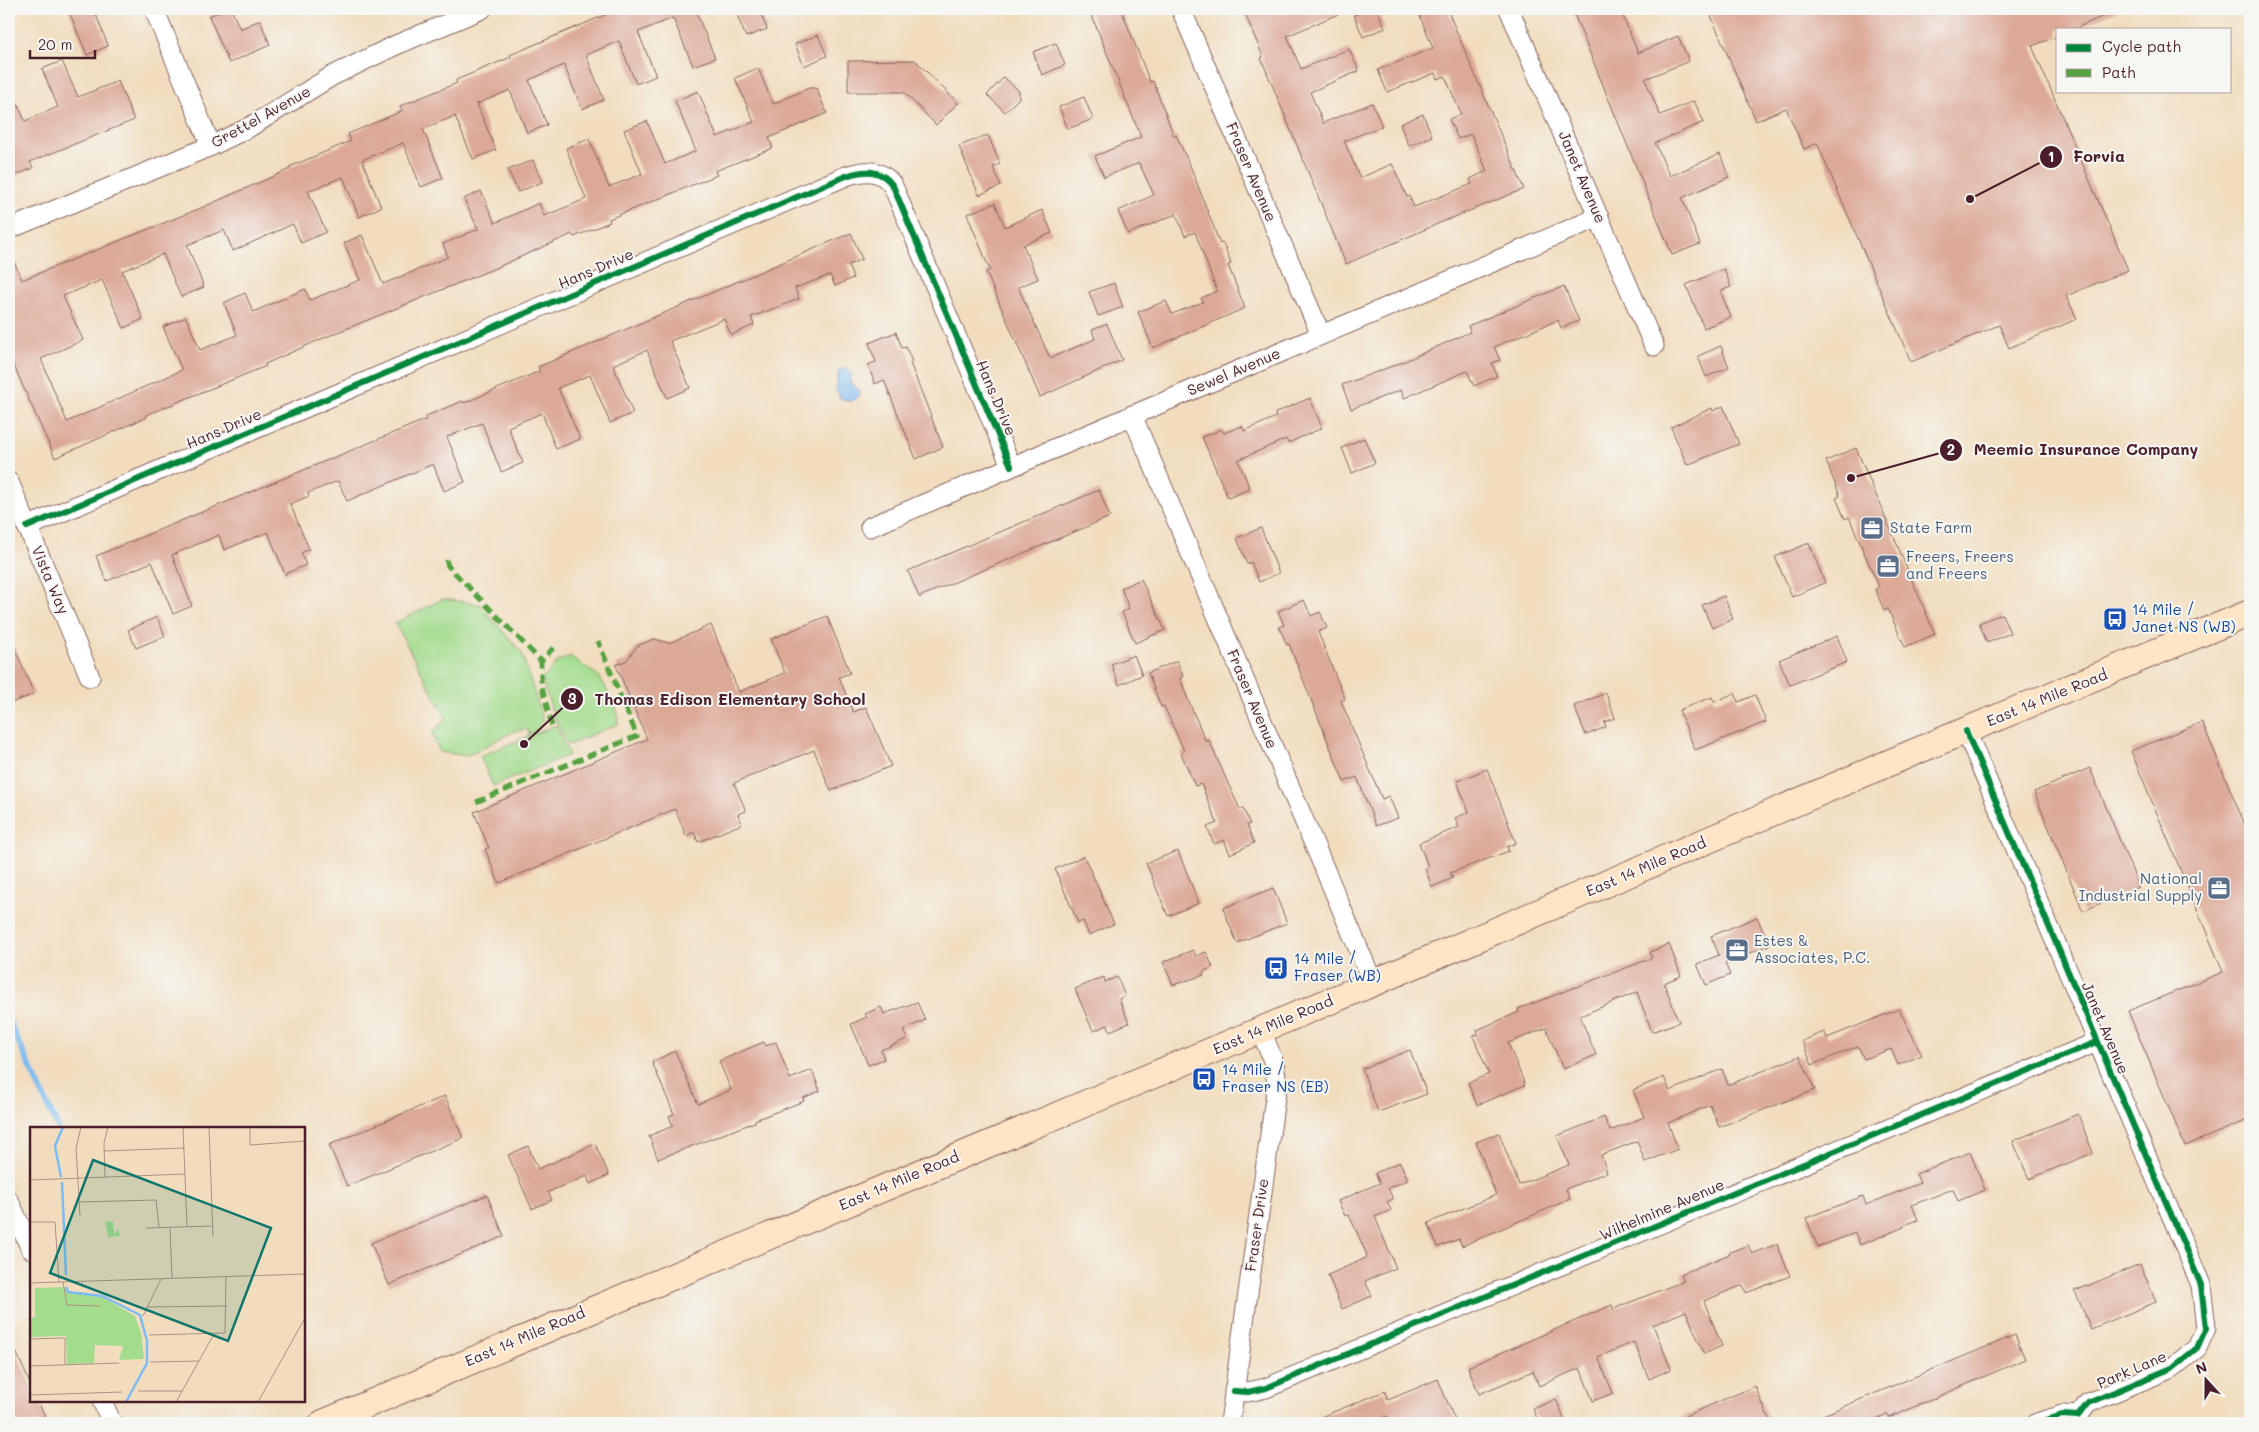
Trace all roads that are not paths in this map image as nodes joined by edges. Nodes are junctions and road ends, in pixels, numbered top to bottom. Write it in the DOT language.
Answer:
graph roads {
  1 [pos="154,9"];
  2 [pos="482,9"];
  3 [pos="1181,9"];
  4 [pos="1510,9"];
  5 [pos="211,146"];
  6 [pos="1599,217"];
  7 [pos="9,229"];
  8 [pos="1320,335"];
  9 [pos="1654,346"];
  10 [pos="1132,415"];
  11 [pos="1011,466"];
  12 [pos="9,482"];
  13 [pos="27,526"];
  14 [pos="870,527"];
  15 [pos="2250,613"];
  16 [pos="90,677"];
  17 [pos="1966,731"];
  18 [pos="1373,983"];
  19 [pos="1261,1030"];
  20 [pos="2097,1042"];
  21 [pos="9,1201"];
  22 [pos="30,1247"];
  23 [pos="2203,1338"];
  24 [pos="1234,1391"];
  25 [pos="102,1402"];
  26 [pos="2077,1420"];
  27 [pos="112,1423"];
  28 [pos="322,1423"];
  29 [pos="1230,1423"];
  30 [pos="2037,1423"];
  1 -- 5 [label="street"];
  2 -- 5 [label="street, Grettel Avenue"];
  3 -- 8 [label="street, Fraser Avenue"];
  4 -- 6 [label="street, Janet Avenue"];
  5 -- 7 [label="street, Grettel Avenue"];
  6 -- 8 [label="street, Sewel Avenue"];
  6 -- 9 [label="street, Janet Avenue"];
  8 -- 10 [label="street, Sewel Avenue"];
  10 -- 11 [label="street, Sewel Avenue"];
  10 -- 18 [label="street, Fraser Avenue"];
  11 -- 13 [label="street, Hans Drive"];
  11 -- 14 [label="street, Sewel Avenue"];
  12 -- 13 [label="street, Vista Way"];
  13 -- 16 [label="street, Vista Way"];
  15 -- 17 [label="main road, East 14 Mile Road"];
  17 -- 18 [label="main road, East 14 Mile Road"];
  17 -- 20 [label="street, Janet Avenue"];
  18 -- 19 [label="main road, East 14 Mile Road"];
  19 -- 24 [label="street, Fraser Drive"];
  19 -- 28 [label="main road, East 14 Mile Road"];
  20 -- 23 [label="street, Janet Avenue"];
  20 -- 24 [label="street, Wilhelmine Avenue"];
  21 -- 22 [label="street"];
  23 -- 26 [label="street, Park Lane"];
  24 -- 29 [label="street, Fraser Drive"];
  25 -- 27 [label="street"];
  26 -- 30 [label="street, Park Lane"];
}
